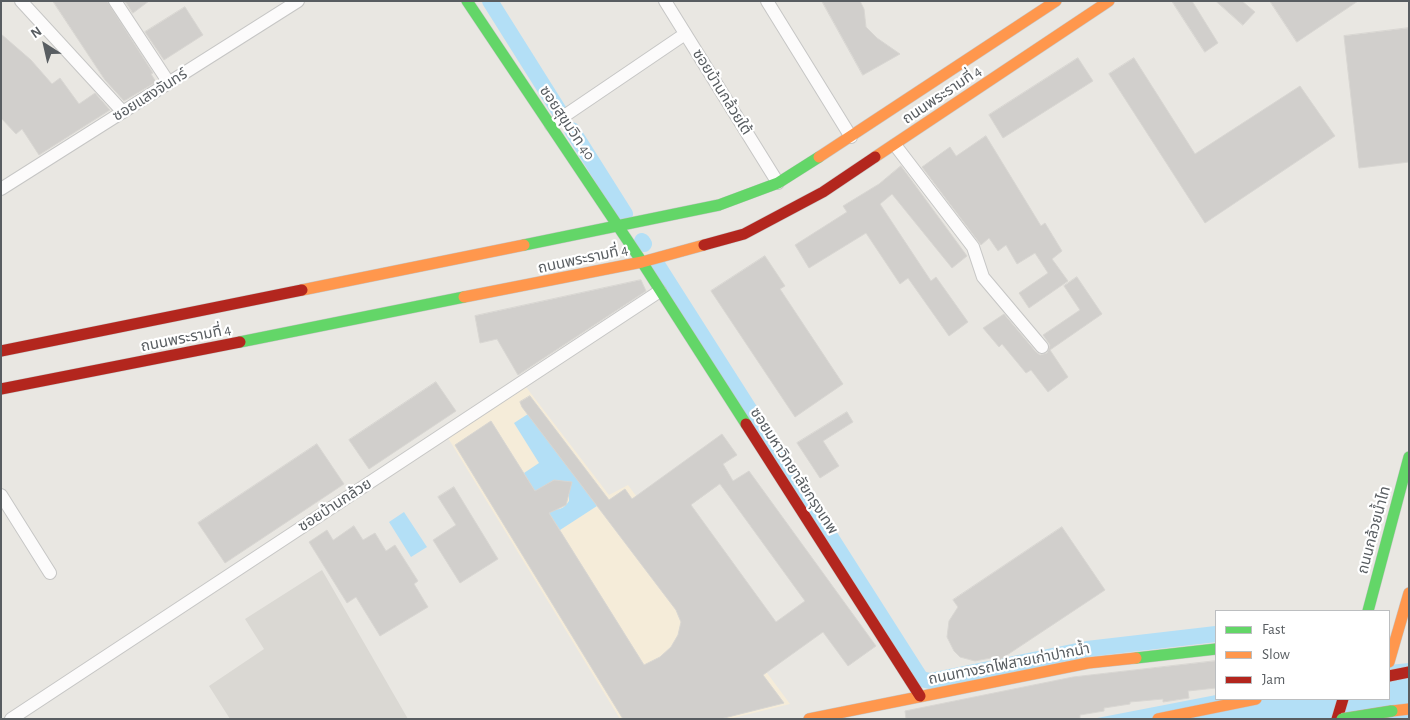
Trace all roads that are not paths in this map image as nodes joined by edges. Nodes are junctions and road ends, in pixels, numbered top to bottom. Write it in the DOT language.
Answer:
graph roads {
  1 [pos="20,1"];
  2 [pos="115,1"];
  3 [pos="298,1"];
  4 [pos="467,1"];
  5 [pos="665,1"];
  6 [pos="767,1"];
  7 [pos="1056,1"];
  8 [pos="1109,1"];
  9 [pos="685,34"];
  10 [pos="168,83"];
  11 [pos="123,112"];
  12 [pos="551,125"];
  13 [pos="851,137"];
  14 [pos="895,145"];
  15 [pos="778,183"];
  16 [pos="1,189"];
  17 [pos="619,227"];
  18 [pos="642,262"];
  19 [pos="660,291"];
  20 [pos="1042,347"];
  21 [pos="1,351"];
  22 [pos="1,389"];
  23 [pos="1409,457"];
  24 [pos="1,495"];
  25 [pos="50,573"];
  26 [pos="1409,593"];
  27 [pos="1368,610"];
  28 [pos="1399,632"];
  29 [pos="1215,649"];
  30 [pos="1390,659"];
  31 [pos="1409,672"];
  32 [pos="1390,676"];
  33 [pos="920,696"];
  34 [pos="1251,700"];
  35 [pos="1376,700"];
  36 [pos="1342,701"];
  37 [pos="1409,709"];
  38 [pos="11,719"];
  39 [pos="809,719"];
  40 [pos="1158,719"];
  41 [pos="1336,719"];
  42 [pos="1342,719"];
  43 [pos="1369,719"];
  1 -- 11 [label="street"];
  2 -- 10 [label="street"];
  3 -- 10 [label="street, ซอยแสงจันทร์"];
  4 -- 12 [label="main road, ซอยสุขุมวิท 40"];
  5 -- 9 [label="street, ซอยบ้านกล้วยใต้"];
  6 -- 13 [label="street"];
  7 -- 13 [label="main road, ถนนพระรามที่ 4"];
  8 -- 14 [label="main road, ถนนพระรามที่ 4"];
  9 -- 12 [label="street"];
  9 -- 15 [label="street, ซอยบ้านกล้วยใต้"];
  10 -- 11 [label="street, ซอยแสงจันทร์"];
  11 -- 16 [label="street, ซอยแสงจันทร์"];
  12 -- 17 [label="main road, ซอยสุขุมวิท 40"];
  13 -- 15 [label="main road, ถนนพระรามที่ 4"];
  14 -- 18 [label="main road, ถนนพระรามที่ 4"];
  14 -- 20 [label="street"];
  15 -- 17 [label="main road, ถนนพระรามที่ 4"];
  17 -- 18 [label="main road, ซอยสุขุมวิท 40"];
  17 -- 21 [label="main road, ถนนพระรามที่ 4"];
  18 -- 19 [label="main road, ซอยมหาวิทยาลัยกรุงเทพ"];
  18 -- 22 [label="main road, ถนนพระรามที่ 4"];
  19 -- 33 [label="main road, ซอยมหาวิทยาลัยกรุงเทพ"];
  19 -- 38 [label="street, ซอยบ้านกล้วย"];
  23 -- 27 [label="main road, ถนนกล้วยน้ำไท"];
  24 -- 25 [label="street"];
  26 -- 28 [label="main road"];
  28 -- 30 [label="main road"];
  29 -- 33 [label="main road, ถนนทางรถไฟสายเก่าปากน้ำ"];
  31 -- 32 [label="main road"];
  33 -- 39 [label="main road, ถนนทางรถไฟสายเก่าปากน้ำ"];
  34 -- 40 [label="main road"];
  35 -- 43 [label="main road"];
  36 -- 41 [label="main road"];
  37 -- 42 [label="main road, bridge"];
}
